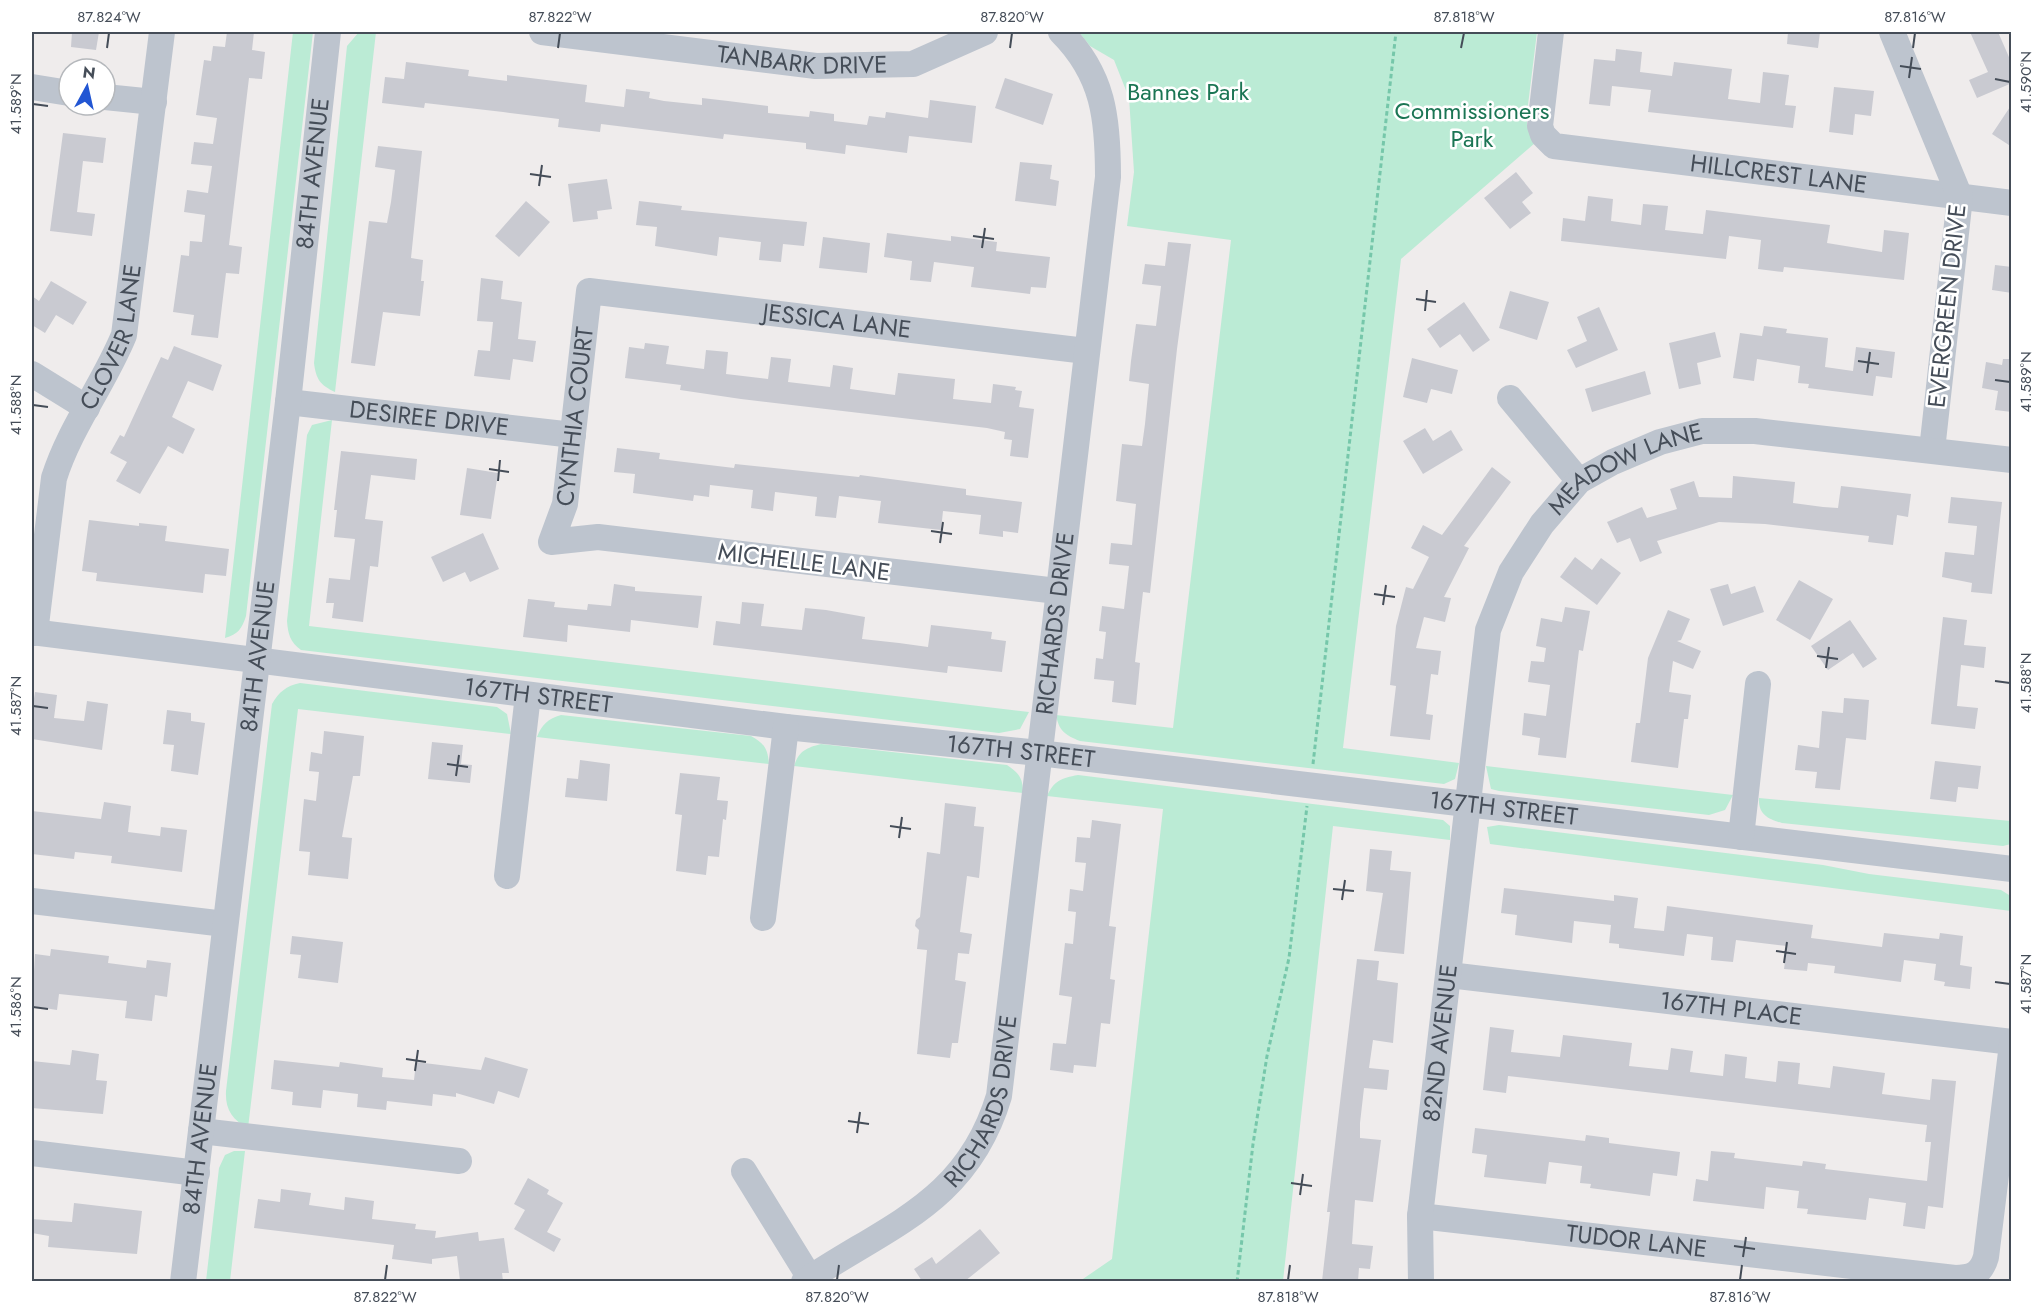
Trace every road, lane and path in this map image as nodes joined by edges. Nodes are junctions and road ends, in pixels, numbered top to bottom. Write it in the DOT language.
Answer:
graph roads {
  1 [pos="162,32"];
  2 [pos="328,32"];
  3 [pos="542,32"];
  4 [pos="985,32"];
  5 [pos="1061,32"];
  6 [pos="1396,32"];
  7 [pos="1551,32"];
  8 [pos="1892,32"];
  9 [pos="595,35"];
  10 [pos="32,87"];
  11 [pos="57,91"];
  12 [pos="117,98"];
  13 [pos="154,102"];
  14 [pos="1960,197"];
  15 [pos="2012,203"];
  16 [pos="589,291"];
  17 [pos="1086,351"];
  18 [pos="32,374"];
  19 [pos="1510,398"];
  20 [pos="288,402"];
  21 [pos="87,408"];
  22 [pos="573,435"];
  23 [pos="1932,450"];
  24 [pos="2012,460"];
  25 [pos="1579,481"];
  26 [pos="551,542"];
  27 [pos="1057,591"];
  28 [pos="33,632"];
  29 [pos="257,661"];
  30 [pos="1758,684"];
  31 [pos="528,695"];
  32 [pos="786,727"];
  33 [pos="1039,753"];
  34 [pos="1310,786"];
  35 [pos="1468,804"];
  36 [pos="1741,837"];
  37 [pos="2012,869"];
  38 [pos="507,876"];
  39 [pos="32,901"];
  40 [pos="762,918"];
  41 [pos="225,924"];
  42 [pos="1449,975"];
  43 [pos="2012,1043"];
  44 [pos="201,1131"];
  45 [pos="32,1153"];
  46 [pos="459,1161"];
  47 [pos="744,1171"];
  48 [pos="197,1173"];
  49 [pos="1420,1216"];
  50 [pos="807,1280"];
  51 [pos="183,1281"];
  52 [pos="1237,1281"];
  53 [pos="1421,1281"];
  1 -- 13 [label="street, CLOVER LANE"];
  2 -- 20 [label="street, 84TH AVENUE"];
  3 -- 9 [label="street, TANBARK DRIVE"];
  4 -- 9 [label="street, TANBARK DRIVE"];
  5 -- 17 [label="street, RICHARDS DRIVE"];
  6 -- 34 [label="path"];
  7 -- 14 [label="street, HILLCREST LANE"];
  8 -- 14 [label="street, EVERGREEN DRIVE"];
  10 -- 11 [label="street"];
  12 -- 13 [label="street"];
  13 -- 21 [label="street, CLOVER LANE"];
  14 -- 15 [label="street, HILLCREST LANE"];
  14 -- 23 [label="street, EVERGREEN DRIVE"];
  16 -- 17 [label="street, JESSICA LANE"];
  16 -- 22 [label="street, CYNTHIA COURT"];
  17 -- 27 [label="street, RICHARDS DRIVE"];
  18 -- 21 [label="street"];
  19 -- 25 [label="street"];
  20 -- 22 [label="street, DESIREE DRIVE"];
  20 -- 29 [label="street, 84TH AVENUE"];
  21 -- 28 [label="street, CLOVER LANE"];
  22 -- 26 [label="street, CYNTHIA COURT"];
  23 -- 24 [label="street, MEADOW LANE"];
  23 -- 25 [label="street, MEADOW LANE"];
  25 -- 35 [label="street, MEADOW LANE"];
  26 -- 27 [label="street, MICHELLE LANE"];
  27 -- 33 [label="street, RICHARDS DRIVE"];
  28 -- 29 [label="street, 167TH STREET"];
  29 -- 31 [label="street, 167TH STREET"];
  29 -- 41 [label="street, 84TH AVENUE"];
  30 -- 36 [label="street"];
  31 -- 32 [label="street, 167TH STREET"];
  31 -- 38 [label="street"];
  32 -- 33 [label="street, 167TH STREET"];
  32 -- 40 [label="street"];
  33 -- 34 [label="street, 167TH STREET"];
  33 -- 50 [label="street, RICHARDS DRIVE"];
  34 -- 35 [label="street, 167TH STREET"];
  34 -- 52 [label="path"];
  35 -- 36 [label="street, 167TH STREET"];
  35 -- 42 [label="street, 82ND AVENUE"];
  36 -- 37 [label="street, 167TH STREET"];
  39 -- 41 [label="street"];
  41 -- 44 [label="street, 84TH AVENUE"];
  42 -- 43 [label="street, 167TH PLACE"];
  42 -- 49 [label="street, 82ND AVENUE"];
  43 -- 49 [label="street, TUDOR LANE"];
  44 -- 46 [label="street"];
  44 -- 48 [label="street, 84TH AVENUE"];
  45 -- 48 [label="street"];
  47 -- 50 [label="street"];
  48 -- 51 [label="street, 84TH AVENUE"];
  49 -- 53 [label="street, 82ND AVENUE"];
}
